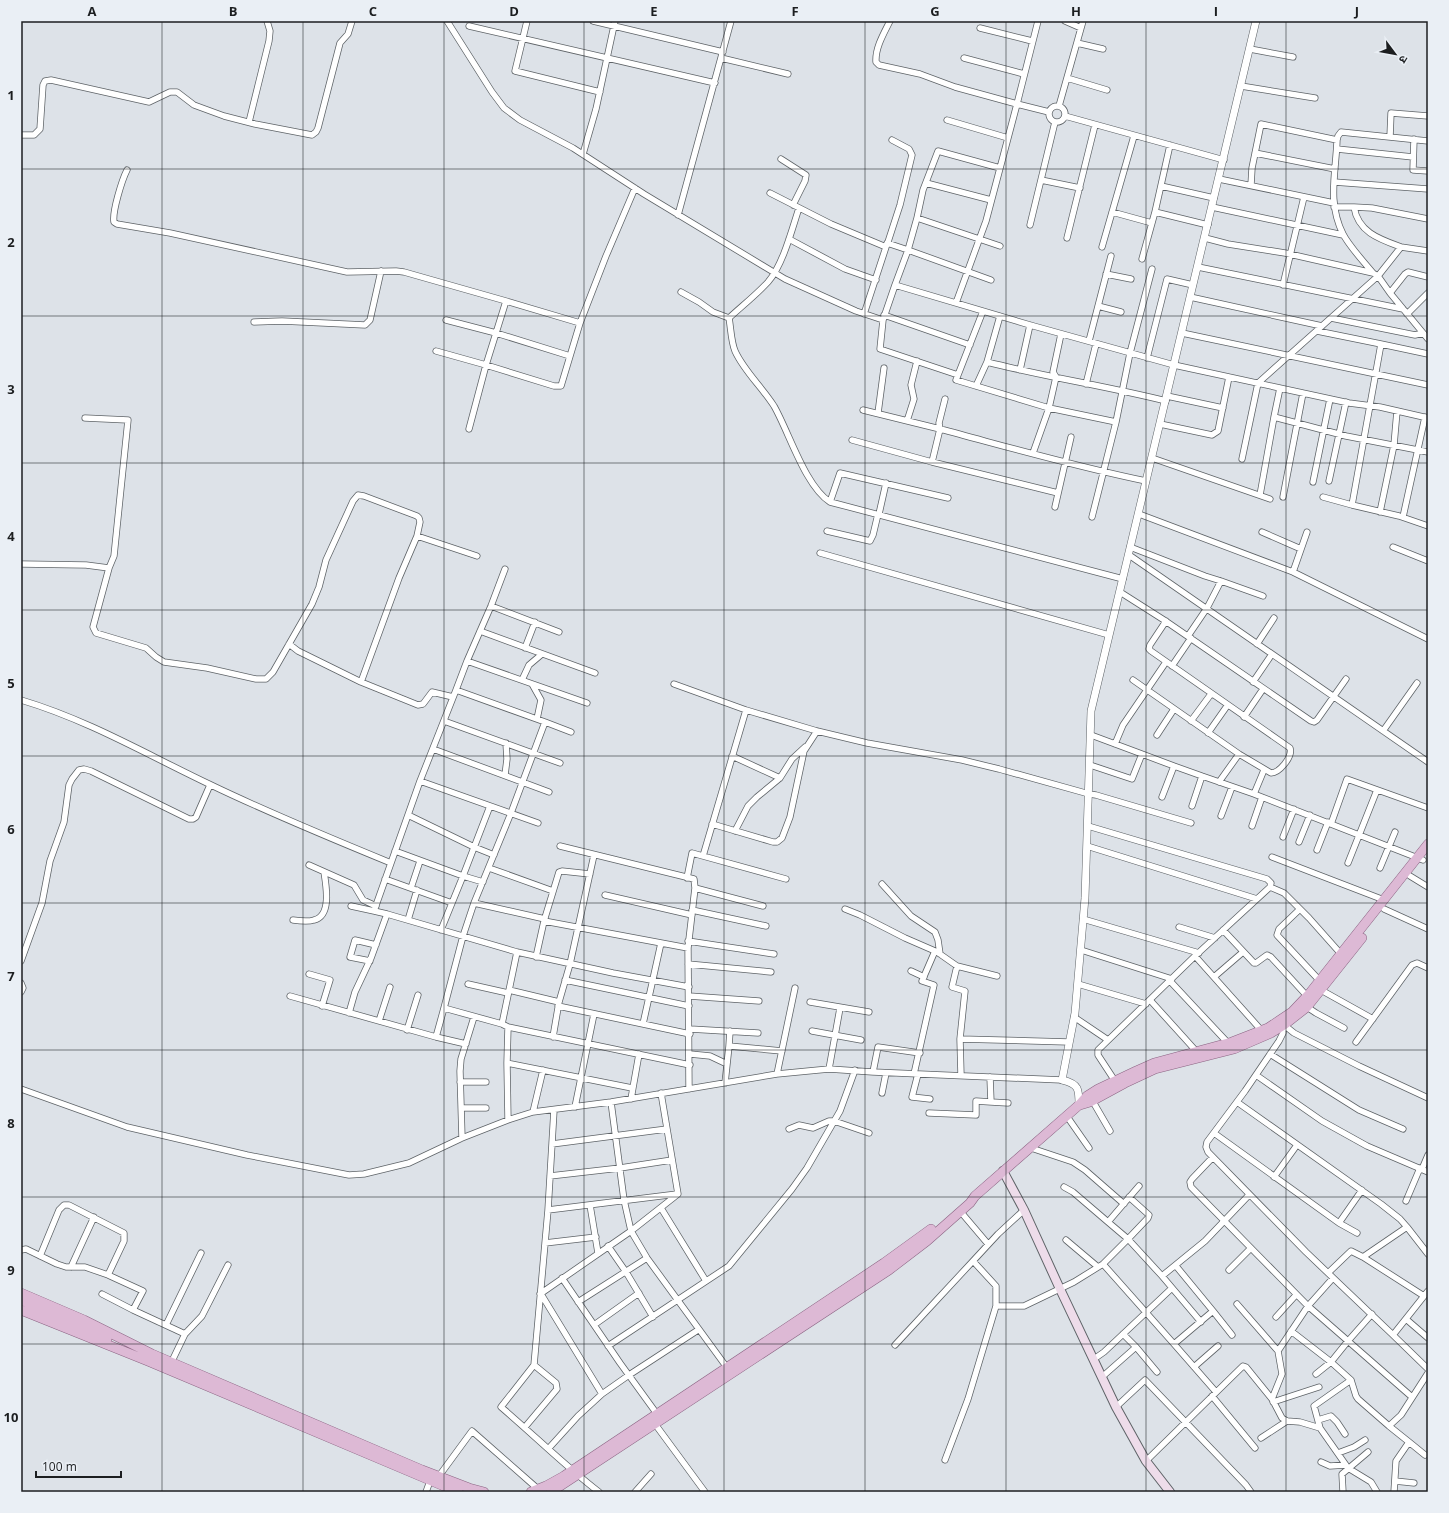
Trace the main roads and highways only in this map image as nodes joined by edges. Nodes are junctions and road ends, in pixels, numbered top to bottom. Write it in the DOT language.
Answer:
graph roads {
  1 [pos="1428,844"];
  2 [pos="1423,857"];
  3 [pos="1384,904"];
  4 [pos="1320,985"];
  5 [pos="1282,1023"];
  6 [pos="1079,1105"];
  7 [pos="1003,1171"];
  8 [pos="975,1196"];
  9 [pos="21,1292"];
  10 [pos="21,1300"];
  11 [pos="21,1310"];
  12 [pos="150,1357"];
  13 [pos="729,1370"];
  14 [pos="575,1472"];
  15 [pos="434,1479"];
  16 [pos="535,1490"];
  17 [pos="458,1492"];
  18 [pos="484,1492"];
  19 [pos="551,1492"];
  20 [pos="1170,1492"];
  1 -- 2 [label="main road"];
  2 -- 3 [label="main road"];
  2 -- 3 [label="main road"];
  3 -- 4 [label="main road"];
  3 -- 4 [label="main road"];
  4 -- 5 [label="main road"];
  4 -- 5 [label="main road"];
  5 -- 6 [label="main road"];
  5 -- 6 [label="main road"];
  6 -- 7 [label="main road"];
  7 -- 8 [label="main road"];
  7 -- 20 [label="main road"];
  8 -- 13 [label="main road"];
  8 -- 13 [label="main road"];
  9 -- 12 [label="main road"];
  10 -- 12 [label="main road"];
  11 -- 12 [label="main road"];
  12 -- 15 [label="main road"];
  13 -- 14 [label="main road"];
  13 -- 14 [label="main road"];
  14 -- 16 [label="main road"];
  14 -- 19 [label="main road"];
  15 -- 17 [label="main road"];
  15 -- 18 [label="main road"];
}
